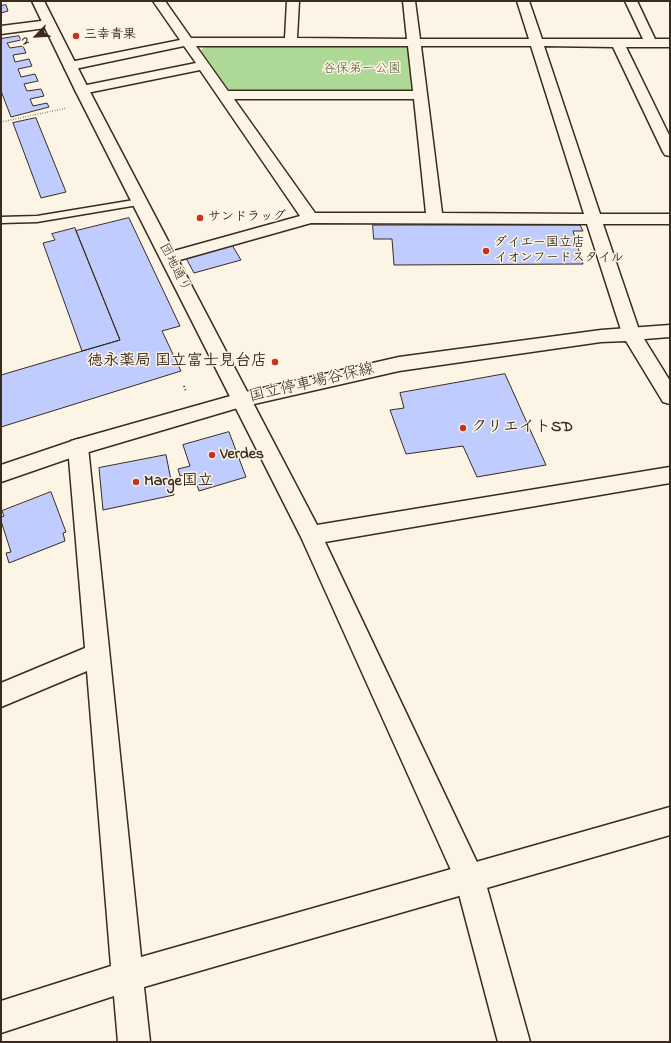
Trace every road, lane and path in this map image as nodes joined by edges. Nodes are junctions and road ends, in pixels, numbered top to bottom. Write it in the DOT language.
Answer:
graph roads {
  1 [pos="38,1"];
  2 [pos="159,1"];
  3 [pos="293,1"];
  4 [pos="409,1"];
  5 [pos="523,1"];
  6 [pos="631,1"];
  7 [pos="49,24"];
  8 [pos="1,30"];
  9 [pos="188,42"];
  10 [pos="291,42"];
  11 [pos="414,42"];
  12 [pos="536,43"];
  13 [pos="618,43"];
  14 [pos="651,43"];
  15 [pos="670,43"];
  16 [pos="204,65"];
  17 [pos="70,66"];
  18 [pos="225,94"];
  19 [pos="420,95"];
  20 [pos="86,97"];
  21 [pos="1,122"];
  22 [pos="670,152"];
  23 [pos="140,202"];
  24 [pos="310,218"];
  25 [pos="670,218"];
  26 [pos="435,219"];
  27 [pos="594,219"];
  28 [pos="1,220"];
  29 [pos="169,258"];
  30 [pos="670,331"];
  31 [pos="632,333"];
  32 [pos="670,397"];
  33 [pos="241,400"];
  34 [pos="78,447"];
  35 [pos="1,474"];
  36 [pos="670,475"];
  37 [pos="311,535"];
  38 [pos="98,654"];
  39 [pos="1,695"];
  40 [pos="670,821"];
  41 [pos="469,877"];
  42 [pos="128,976"];
  43 [pos="1,1017"];
  44 [pos="134,1042"];
  45 [pos="514,1042"];
  1 -- 7 [label="street, 団地通り"];
  2 -- 9 [label="street"];
  3 -- 10 [label="street"];
  4 -- 11 [label="street"];
  5 -- 12 [label="street"];
  6 -- 14 [label="street"];
  7 -- 8 [label="street"];
  7 -- 17 [label="street, 団地通り"];
  9 -- 10 [label="street"];
  9 -- 16 [label="street"];
  9 -- 17 [label="street"];
  10 -- 11 [label="street"];
  11 -- 12 [label="street"];
  11 -- 19 [label="street"];
  12 -- 13 [label="street"];
  12 -- 27 [label="street"];
  13 -- 14 [label="street"];
  13 -- 22 [label="street"];
  14 -- 15 [label="street"];
  16 -- 18 [label="street"];
  16 -- 20 [label="street"];
  17 -- 20 [label="street, 団地通り"];
  18 -- 19 [label="street"];
  18 -- 24 [label="street"];
  19 -- 26 [label="street"];
  20 -- 21 [label="path"];
  20 -- 23 [label="street, 団地通り"];
  23 -- 28 [label="lane"];
  23 -- 29 [label="street, 団地通り"];
  24 -- 26 [label="street"];
  24 -- 29 [label="street"];
  25 -- 27 [label="street"];
  26 -- 27 [label="street"];
  27 -- 31 [label="street"];
  29 -- 33 [label="street, 団地通り"];
  30 -- 31 [label="street, 国立停車場谷保線"];
  31 -- 32 [label="street"];
  31 -- 33 [label="street, 国立停車場谷保線"];
  33 -- 34 [label="street, 国立停車場谷保線"];
  33 -- 37 [label="street, 団地通り"];
  34 -- 35 [label="street, 国立停車場谷保線"];
  34 -- 38 [label="street"];
  36 -- 37 [label="street"];
  37 -- 41 [label="street, 団地通り"];
  38 -- 39 [label="street"];
  38 -- 42 [label="street"];
  40 -- 41 [label="street"];
  41 -- 42 [label="street"];
  41 -- 45 [label="street, 団地通り"];
  42 -- 43 [label="street"];
  42 -- 44 [label="street"];
}
